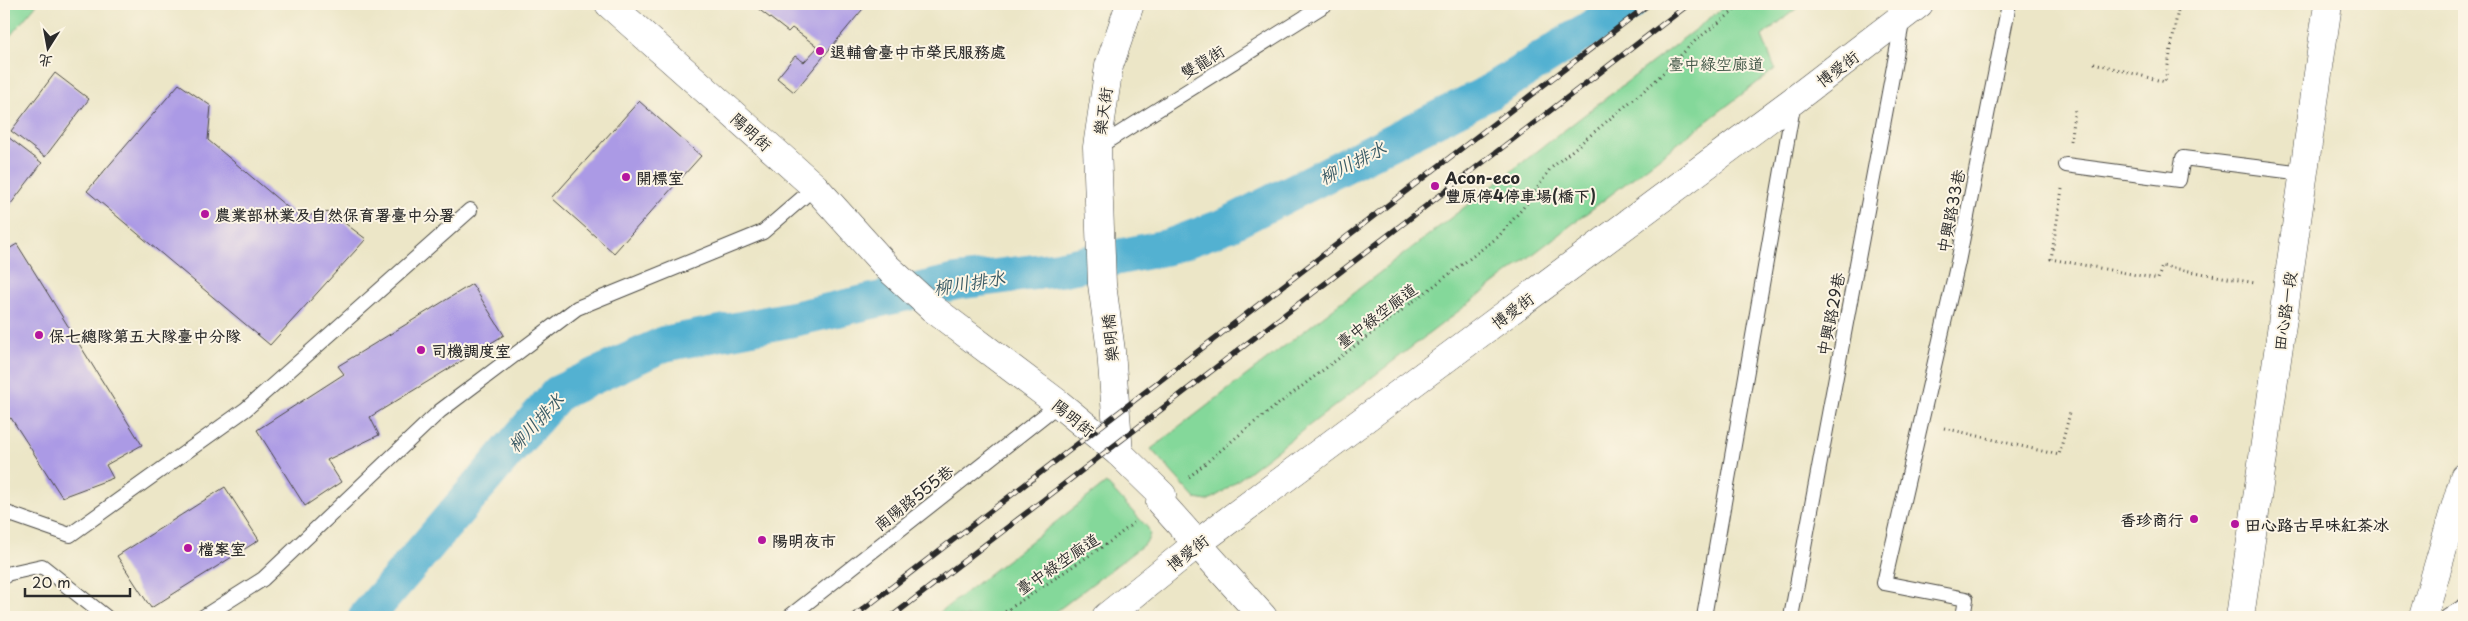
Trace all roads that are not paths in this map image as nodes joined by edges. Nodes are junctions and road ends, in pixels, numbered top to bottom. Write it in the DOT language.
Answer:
graph roads {
  1 [pos="609,4"];
  2 [pos="1130,4"];
  3 [pos="1326,4"];
  4 [pos="2009,4"];
  5 [pos="2328,4"];
  6 [pos="1911,10"];
  7 [pos="1794,100"];
  8 [pos="1097,147"];
  9 [pos="2066,165"];
  10 [pos="2303,173"];
  11 [pos="815,187"];
  12 [pos="470,210"];
  13 [pos="1098,223"];
  14 [pos="1059,404"];
  15 [pos="1119,453"];
  16 [pos="2464,477"];
  17 [pos="4,512"];
  18 [pos="1198,543"];
  19 [pos="4,577"];
  20 [pos="2464,606"];
  21 [pos="106,617"];
  22 [pos="203,617"];
  23 [pos="789,617"];
  24 [pos="1106,617"];
  25 [pos="1263,617"];
  26 [pos="1704,617"];
  27 [pos="1791,617"];
  28 [pos="1963,617"];
  29 [pos="2240,617"];
  30 [pos="2423,617"];
  31 [pos="2447,617"];
  1 -- 11 [label="street, 陽明街"];
  2 -- 8 [label="street, 樂天街"];
  3 -- 8 [label="lane, 雙龍街"];
  4 -- 28 [label="lane, 中興路33巷"];
  5 -- 10 [label="street, 田心路一段"];
  6 -- 7 [label="street, 博愛街"];
  6 -- 27 [label="lane, 中興路29巷"];
  7 -- 18 [label="street, 博愛街"];
  7 -- 26 [label="lane"];
  8 -- 13 [label="street, 樂天街"];
  9 -- 10 [label="lane"];
  10 -- 29 [label="street, 田心路一段"];
  11 -- 14 [label="street, 陽明街"];
  11 -- 22 [label="lane"];
  12 -- 17 [label="lane"];
  13 -- 15 [label="street, 樂明橋"];
  14 -- 15 [label="street, 陽明街"];
  14 -- 23 [label="lane, 南陽路555巷"];
  15 -- 18 [label="street, 陽明街"];
  16 -- 30 [label="street"];
  18 -- 24 [label="street, 博愛街"];
  18 -- 25 [label="street, 陽明街"];
  19 -- 21 [label="lane"];
  20 -- 31 [label="lane"];
}
